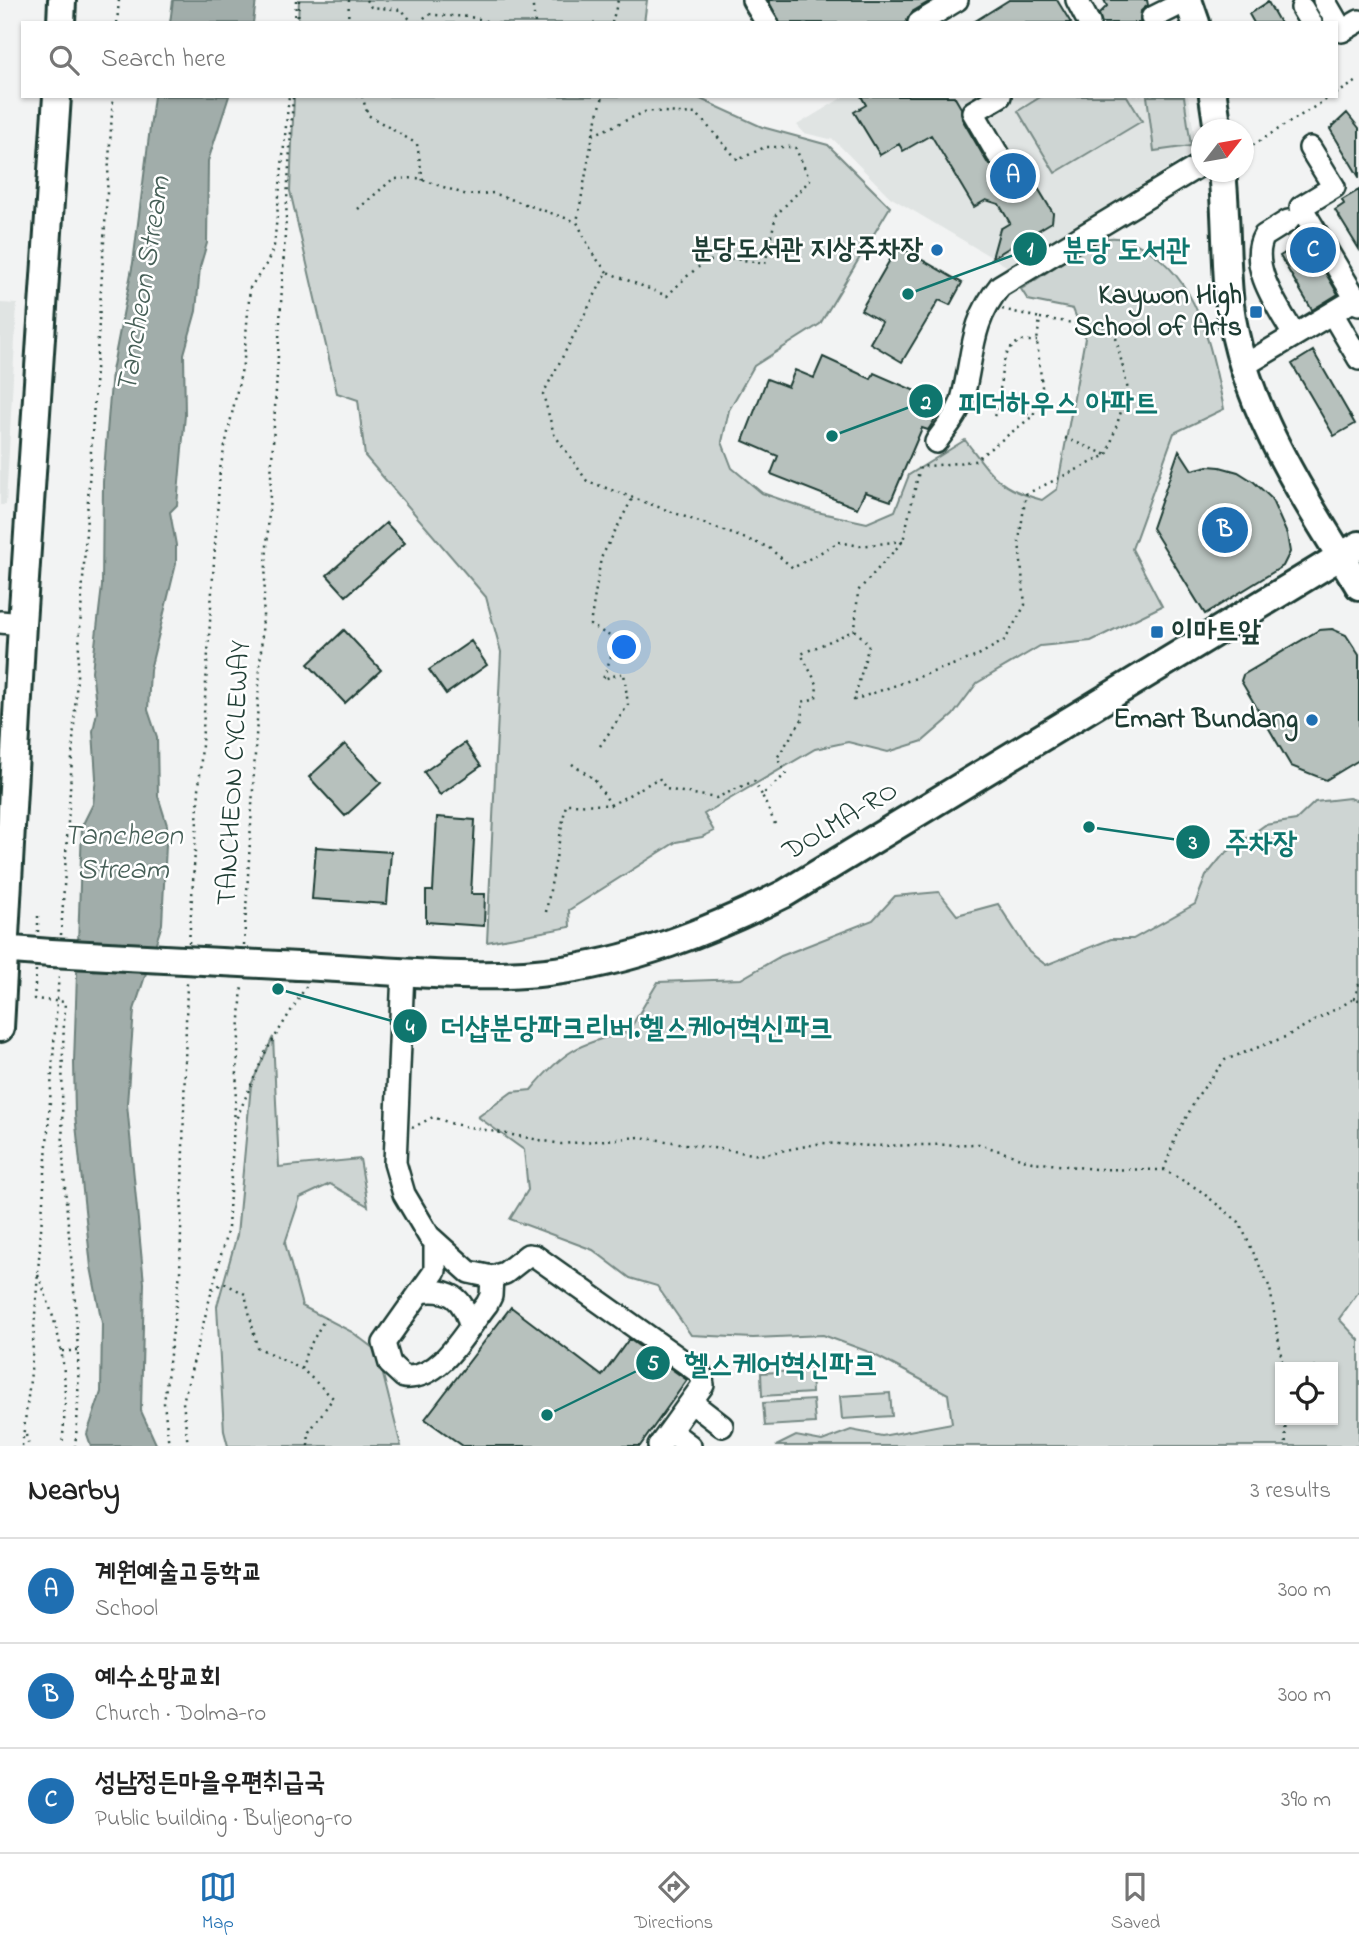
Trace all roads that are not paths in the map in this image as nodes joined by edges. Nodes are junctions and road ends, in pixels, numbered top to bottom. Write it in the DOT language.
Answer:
graph roads {
  1 [pos="62,0"];
  2 [pos="754,0"];
  3 [pos="957,0"];
  4 [pos="1077,0"];
  5 [pos="1188,0"];
  6 [pos="1324,0"];
  7 [pos="1152,18"];
  8 [pos="61,21"];
  9 [pos="766,21"];
  10 [pos="922,21"];
  11 [pos="1088,21"];
  12 [pos="1195,21"];
  13 [pos="1346,29"];
  14 [pos="57,98"];
  15 [pos="997,98"];
  16 [pos="1213,98"];
  17 [pos="1216,119"];
  18 [pos="1310,148"];
  19 [pos="998,155"];
  20 [pos="1191,171"];
  21 [pos="1223,182"];
  22 [pos="1288,221"];
  23 [pos="1358,300"];
  24 [pos="1332,313"];
  25 [pos="1294,335"];
  26 [pos="1359,359"];
  27 [pos="1245,365"];
  28 [pos="936,442"];
  29 [pos="1350,550"];
  30 [pos="1359,586"];
  31 [pos="11,623"];
  32 [pos="2,949"];
  33 [pos="403,971"];
  34 [pos="0,1028"];
  35 [pos="435,1244"];
  36 [pos="492,1277"];
  37 [pos="420,1292"];
  38 [pos="470,1325"];
  39 [pos="691,1402"];
  40 [pos="722,1426"];
  41 [pos="665,1439"];
  42 [pos="690,1446"];
  1 -- 8 [label="main road"];
  2 -- 9 [label="street"];
  3 -- 10 [label="street"];
  4 -- 11 [label="street"];
  5 -- 7 [label="street"];
  5 -- 12 [label="main road"];
  6 -- 13 [label="street"];
  14 -- 31 [label="main road"];
  15 -- 19 [label="street"];
  16 -- 17 [label="main road"];
  18 -- 23 [label="street"];
  20 -- 28 [label="street"];
  21 -- 27 [label="main road"];
  22 -- 25 [label="street"];
  23 -- 24 [label="street"];
  24 -- 25 [label="street"];
  24 -- 26 [label="street"];
  25 -- 27 [label="street"];
  27 -- 29 [label="main road"];
  29 -- 30 [label="main road"];
  29 -- 33 [label="main road, DOLMA-RO"];
  31 -- 32 [label="main road"];
  32 -- 33 [label="main road, DOLMA-RO, bridge"];
  32 -- 34 [label="main road"];
  33 -- 35 [label="street"];
  35 -- 36 [label="street"];
  35 -- 37 [label="street"];
  36 -- 38 [label="street"];
  36 -- 39 [label="street"];
  37 -- 38 [label="street"];
  37 -- 38 [label="street"];
  39 -- 40 [label="street"];
  39 -- 41 [label="street"];
  41 -- 42 [label="street"];
}
